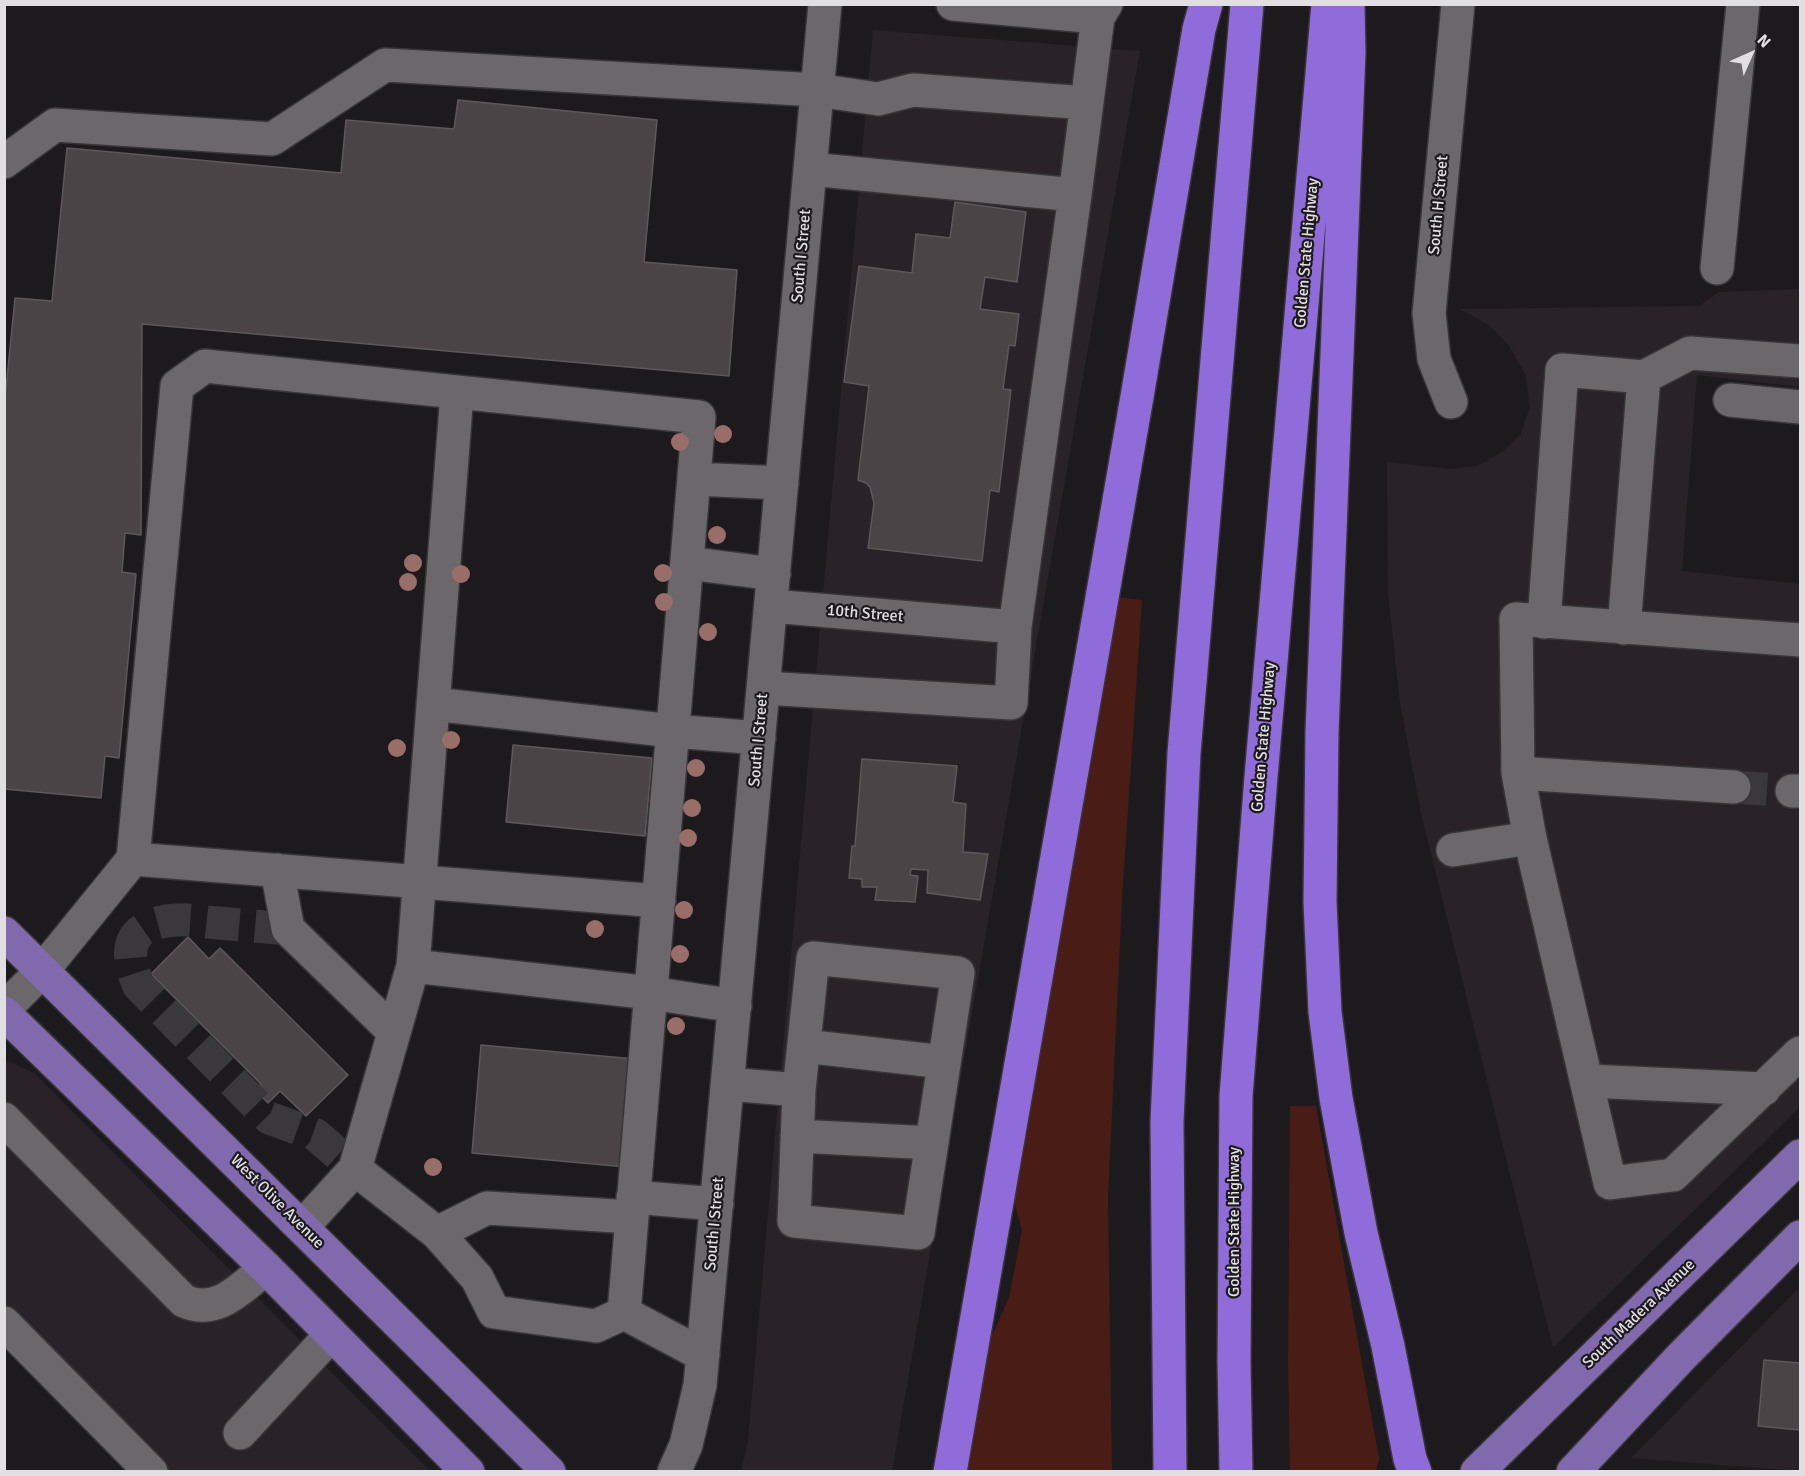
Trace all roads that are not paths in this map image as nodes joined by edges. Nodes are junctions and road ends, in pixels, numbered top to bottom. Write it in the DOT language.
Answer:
graph roads {
  1 [pos="825,4"];
  2 [pos="953,4"];
  3 [pos="1206,4"];
  4 [pos="1247,4"];
  5 [pos="1329,4"];
  6 [pos="1348,4"];
  7 [pos="1458,4"];
  8 [pos="1743,4"];
  9 [pos="1102,11"];
  10 [pos="817,90"];
  11 [pos="1086,103"];
  12 [pos="4,162"];
  13 [pos="810,169"];
  14 [pos="1075,195"];
  15 [pos="1718,268"];
  16 [pos="1800,361"];
  17 [pos="1644,377"];
  18 [pos="457,393"];
  19 [pos="1730,399"];
  20 [pos="1451,402"];
  21 [pos="1800,406"];
  22 [pos="694,479"];
  23 [pos="782,483"];
  24 [pos="687,563"];
  25 [pos="774,574"];
  26 [pos="772,606"];
  27 [pos="1544,622"];
  28 [pos="1015,627"];
  29 [pos="1624,627"];
  30 [pos="1800,640"];
  31 [pos="764,688"];
  32 [pos="433,704"];
  33 [pos="673,731"];
  34 [pos="759,738"];
  35 [pos="1518,773"];
  36 [pos="1734,787"];
  37 [pos="1530,838"];
  38 [pos="1453,850"];
  39 [pos="133,859"];
  40 [pos="277,870"];
  41 [pos="420,881"];
  42 [pos="658,901"];
  43 [pos="4,933"];
  44 [pos="413,966"];
  45 [pos="42,971"];
  46 [pos="651,993"];
  47 [pos="735,1006"];
  48 [pos="4,1011"];
  49 [pos="394,1032"];
  50 [pos="804,1046"];
  51 [pos="1800,1053"];
  52 [pos="944,1062"];
  53 [pos="1588,1081"];
  54 [pos="728,1084"];
  55 [pos="1764,1089"];
  56 [pos="799,1090"];
  57 [pos="4,1119"];
  58 [pos="797,1136"];
  59 [pos="932,1143"];
  60 [pos="1800,1156"];
  61 [pos="355,1168"];
  62 [pos="717,1204"];
  63 [pos="633,1207"];
  64 [pos="302,1227"];
  65 [pos="437,1233"];
  66 [pos="1800,1236"];
  67 [pos="266,1268"];
  68 [pos="624,1312"];
  69 [pos="4,1323"];
  70 [pos="332,1335"];
  71 [pos="703,1354"];
  72 [pos="240,1433"];
  73 [pos="151,1472"];
  74 [pos="468,1472"];
  75 [pos="549,1472"];
  76 [pos="674,1472"];
  77 [pos="950,1472"];
  78 [pos="1170,1472"];
  79 [pos="1236,1472"];
  80 [pos="1415,1472"];
  81 [pos="1477,1472"];
  82 [pos="1573,1472"];
  1 -- 10 [label="street, South I Street"];
  2 -- 9 [label="street"];
  3 -- 77 [label="highway"];
  4 -- 78 [label="highway"];
  5 -- 79 [label="highway, Golden State Highway"];
  6 -- 80 [label="highway"];
  7 -- 20 [label="street, South H Street"];
  8 -- 15 [label="street"];
  9 -- 11 [label="street"];
  10 -- 11 [label="street"];
  10 -- 12 [label="street"];
  10 -- 13 [label="street, South I Street"];
  11 -- 14 [label="street"];
  13 -- 14 [label="street"];
  13 -- 23 [label="street, South I Street"];
  14 -- 28 [label="street"];
  16 -- 17 [label="street"];
  17 -- 27 [label="street"];
  17 -- 29 [label="street"];
  18 -- 22 [label="street"];
  18 -- 32 [label="street"];
  18 -- 39 [label="street"];
  19 -- 21 [label="street"];
  22 -- 23 [label="street"];
  22 -- 24 [label="street"];
  23 -- 25 [label="street, South I Street"];
  24 -- 25 [label="street"];
  24 -- 33 [label="street"];
  25 -- 26 [label="street, South I Street"];
  26 -- 28 [label="street, 10th Street"];
  26 -- 31 [label="street, South I Street"];
  27 -- 29 [label="street"];
  27 -- 35 [label="street"];
  28 -- 31 [label="street"];
  29 -- 30 [label="street"];
  31 -- 34 [label="street, South I Street"];
  32 -- 33 [label="street"];
  32 -- 41 [label="street"];
  33 -- 34 [label="street"];
  33 -- 42 [label="street"];
  34 -- 47 [label="street, South I Street"];
  35 -- 36 [label="street"];
  35 -- 37 [label="street"];
  37 -- 38 [label="street"];
  37 -- 53 [label="street"];
  39 -- 40 [label="street"];
  39 -- 45 [label="street"];
  40 -- 41 [label="street"];
  40 -- 49 [label="street"];
  41 -- 42 [label="street"];
  41 -- 44 [label="street"];
  42 -- 46 [label="street"];
  43 -- 45 [label="main road, West Olive Avenue"];
  44 -- 46 [label="street"];
  44 -- 49 [label="street"];
  45 -- 48 [label="street"];
  45 -- 64 [label="main road, West Olive Avenue"];
  46 -- 47 [label="street"];
  46 -- 63 [label="street"];
  47 -- 54 [label="street, South I Street"];
  48 -- 67 [label="main road"];
  49 -- 61 [label="street"];
  50 -- 52 [label="street"];
  50 -- 52 [label="street"];
  50 -- 56 [label="street"];
  51 -- 55 [label="street"];
  52 -- 59 [label="street"];
  53 -- 55 [label="street"];
  53 -- 55 [label="street"];
  54 -- 56 [label="street"];
  54 -- 62 [label="street, South I Street"];
  56 -- 58 [label="street"];
  57 -- 67 [label="street"];
  58 -- 59 [label="street"];
  58 -- 59 [label="street"];
  60 -- 81 [label="main road, South Madera Avenue"];
  61 -- 64 [label="street"];
  61 -- 65 [label="street"];
  62 -- 63 [label="street"];
  62 -- 71 [label="street, South I Street"];
  63 -- 65 [label="street"];
  63 -- 68 [label="street"];
  64 -- 75 [label="main road, West Olive Avenue"];
  65 -- 68 [label="street"];
  66 -- 82 [label="main road"];
  67 -- 70 [label="main road"];
  68 -- 71 [label="street"];
  69 -- 73 [label="street"];
  70 -- 72 [label="street"];
  70 -- 74 [label="main road"];
  71 -- 76 [label="street, South I Street"];
}
